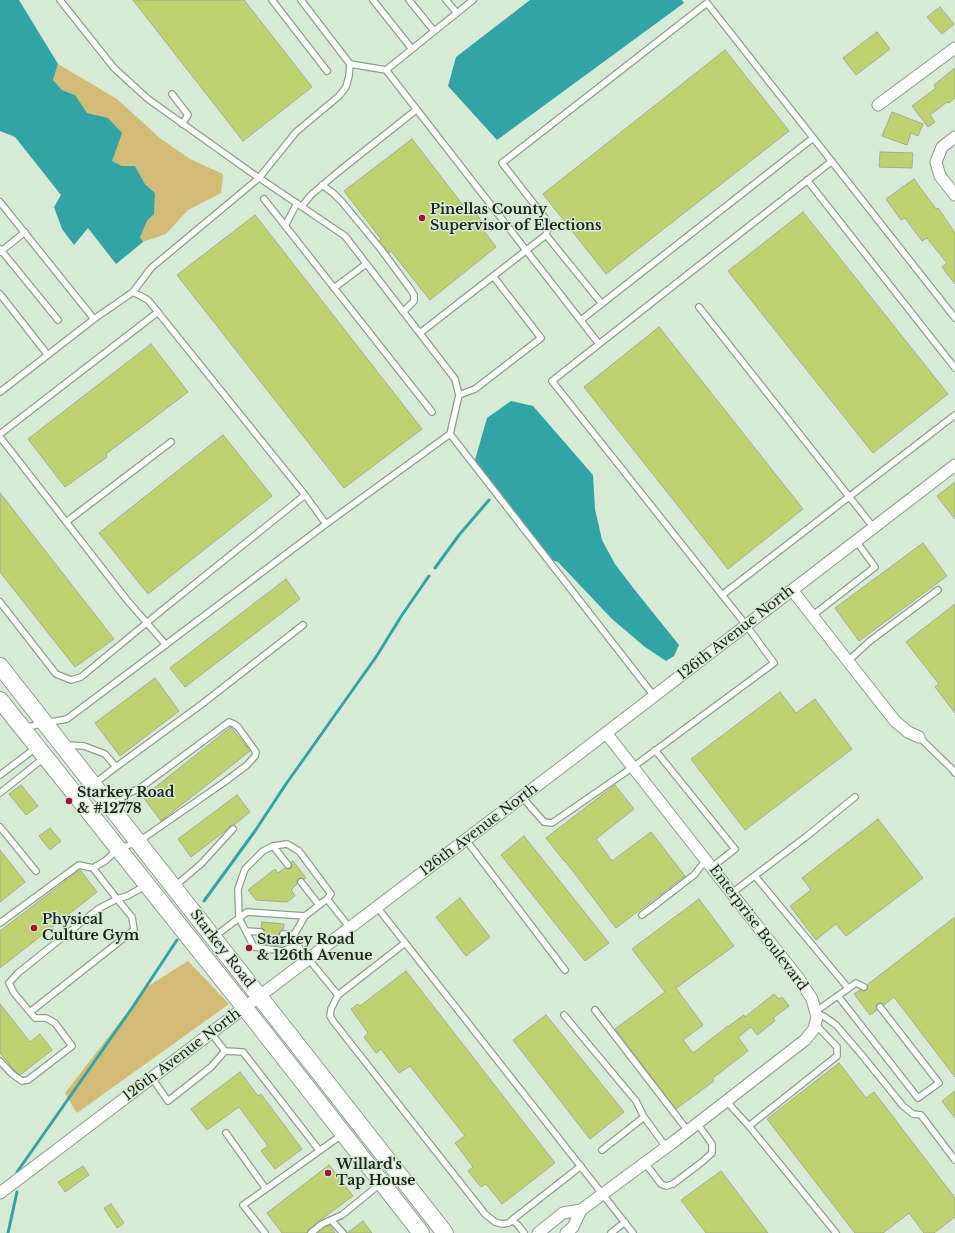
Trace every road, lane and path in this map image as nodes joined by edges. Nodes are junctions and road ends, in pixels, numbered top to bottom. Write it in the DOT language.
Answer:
graph roads {
  1 [pos="60,0"];
  2 [pos="301,0"];
  3 [pos="373,0"];
  4 [pos="409,0"];
  5 [pos="446,0"];
  6 [pos="473,0"];
  7 [pos="276,1"];
  8 [pos="457,14"];
  9 [pos="434,31"];
  10 [pos="955,48"];
  11 [pos="412,49"];
  12 [pos="350,64"];
  13 [pos="327,70"];
  14 [pos="386,70"];
  15 [pos="172,94"];
  16 [pos="878,105"];
  17 [pos="416,110"];
  18 [pos="182,124"];
  19 [pos="955,137"];
  20 [pos="813,138"];
  21 [pos="832,161"];
  22 [pos="259,178"];
  23 [pos="807,180"];
  24 [pos="322,185"];
  25 [pos="955,195"];
  26 [pos="264,199"];
  27 [pos="0,202"];
  28 [pos="299,205"];
  29 [pos="285,226"];
  30 [pos="25,232"];
  31 [pos="546,235"];
  32 [pos="526,250"];
  33 [pos="1,251"];
  34 [pos="366,264"];
  35 [pos="493,276"];
  36 [pos="334,288"];
  37 [pos="133,292"];
  38 [pos="0,294"];
  39 [pos="602,304"];
  40 [pos="699,307"];
  41 [pos="158,312"];
  42 [pos="403,312"];
  43 [pos="955,318"];
  44 [pos="94,319"];
  45 [pos="58,320"];
  46 [pos="581,320"];
  47 [pos="420,333"];
  48 [pos="599,344"];
  49 [pos="47,354"];
  50 [pos="955,368"];
  51 [pos="0,392"];
  52 [pos="459,395"];
  53 [pos="432,412"];
  54 [pos="955,415"];
  55 [pos="0,434"];
  56 [pos="450,434"];
  57 [pos="0,438"];
  58 [pos="170,442"];
  59 [pos="955,465"];
  60 [pos="305,495"];
  61 [pos="849,497"];
  62 [pos="66,522"];
  63 [pos="326,524"];
  64 [pos="874,528"];
  65 [pos="856,541"];
  66 [pos="792,590"];
  67 [pos="938,590"];
  68 [pos="722,595"];
  69 [pos="0,602"];
  70 [pos="812,616"];
  71 [pos="147,623"];
  72 [pos="303,625"];
  73 [pos="746,625"];
  74 [pos="166,645"];
  75 [pos="848,661"];
  76 [pos="0,666"];
  77 [pos="654,696"];
  78 [pos="0,700"];
  79 [pos="45,723"];
  80 [pos="23,729"];
  81 [pos="606,733"];
  82 [pos="918,737"];
  83 [pos="62,745"];
  84 [pos="655,750"];
  85 [pos="41,752"];
  86 [pos="116,767"];
  87 [pos="633,767"];
  88 [pos="955,773"];
  89 [pos="0,775"];
  90 [pos="93,784"];
  91 [pos="0,793"];
  92 [pos="522,797"];
  93 [pos="854,797"];
  94 [pos="111,807"];
  95 [pos="0,827"];
  96 [pos="233,829"];
  97 [pos="466,840"];
  98 [pos="138,842"];
  99 [pos="273,846"];
  100 [pos="118,849"];
  101 [pos="709,863"];
  102 [pos="288,865"];
  103 [pos="93,868"];
  104 [pos="36,871"];
  105 [pos="755,876"];
  106 [pos="300,882"];
  107 [pos="147,885"];
  108 [pos="174,887"];
  109 [pos="732,893"];
  110 [pos="117,899"];
  111 [pos="327,900"];
  112 [pos="319,905"];
  113 [pos="377,908"];
  114 [pos="642,915"];
  115 [pos="304,916"];
  116 [pos="239,918"];
  117 [pos="0,923"];
  118 [pos="350,928"];
  119 [pos="246,932"];
  120 [pos="261,932"];
  121 [pos="283,934"];
  122 [pos="294,935"];
  123 [pos="213,938"];
  124 [pos="405,943"];
  125 [pos="297,944"];
  126 [pos="310,959"];
  127 [pos="565,970"];
  128 [pos="864,987"];
  129 [pos="848,988"];
  130 [pos="338,995"];
  131 [pos="838,996"];
  132 [pos="260,997"];
  133 [pos="245,1008"];
  134 [pos="880,1008"];
  135 [pos="595,1010"];
  136 [pos="30,1012"];
  137 [pos="564,1015"];
  138 [pos="815,1018"];
  139 [pos="211,1033"];
  140 [pos="225,1051"];
  141 [pos="0,1061"];
  142 [pos="152,1078"];
  143 [pos="726,1101"];
  144 [pos="644,1118"];
  145 [pos="698,1123"];
  146 [pos="749,1126"];
  147 [pos="688,1131"];
  148 [pos="343,1133"];
  149 [pos="226,1134"];
  150 [pos="666,1147"];
  151 [pos="319,1150"];
  152 [pos="602,1150"];
  153 [pos="955,1160"];
  154 [pos="645,1163"];
  155 [pos="581,1166"];
  156 [pos="382,1183"];
  157 [pos="2,1189"];
  158 [pos="266,1189"];
  159 [pos="603,1194"];
  160 [pos="581,1210"];
  161 [pos="332,1220"];
  162 [pos="512,1220"];
  163 [pos="625,1222"];
  164 [pos="264,1233"];
  165 [pos="310,1233"];
  166 [pos="343,1233"];
  167 [pos="421,1233"];
  168 [pos="445,1233"];
  169 [pos="524,1233"];
  170 [pos="538,1233"];
  171 [pos="566,1233"];
  172 [pos="611,1233"];
  173 [pos="633,1233"];
  174 [pos="836,1233"];
  1 -- 18 [label="lane"];
  2 -- 12 [label="lane"];
  3 -- 11 [label="lane"];
  4 -- 9 [label="lane"];
  5 -- 8 [label="lane"];
  6 -- 8 [label="lane"];
  7 -- 13 [label="lane"];
  8 -- 9 [label="lane"];
  9 -- 11 [label="lane"];
  10 -- 16 [label="street"];
  11 -- 14 [label="lane"];
  12 -- 14 [label="lane"];
  12 -- 22 [label="lane"];
  14 -- 17 [label="lane"];
  15 -- 18 [label="lane"];
  17 -- 24 [label="lane"];
  17 -- 32 [label="lane"];
  18 -- 22 [label="lane"];
  19 -- 25 [label="street"];
  20 -- 21 [label="lane"];
  20 -- 31 [label="lane"];
  20 -- 39 [label="lane"];
  21 -- 23 [label="lane"];
  21 -- 43 [label="lane"];
  22 -- 28 [label="lane"];
  22 -- 37 [label="lane"];
  23 -- 48 [label="lane"];
  23 -- 50 [label="lane"];
  24 -- 28 [label="lane"];
  24 -- 42 [label="lane"];
  26 -- 29 [label="lane"];
  27 -- 30 [label="lane"];
  28 -- 29 [label="lane"];
  28 -- 34 [label="lane"];
  29 -- 36 [label="lane"];
  30 -- 33 [label="lane"];
  30 -- 44 [label="lane"];
  31 -- 32 [label="lane"];
  31 -- 39 [label="lane"];
  32 -- 35 [label="lane"];
  32 -- 46 [label="lane"];
  33 -- 45 [label="lane"];
  34 -- 36 [label="lane"];
  34 -- 42 [label="lane"];
  35 -- 47 [label="lane"];
  35 -- 52 [label="lane"];
  36 -- 53 [label="lane"];
  37 -- 41 [label="lane"];
  37 -- 44 [label="lane"];
  38 -- 49 [label="lane"];
  39 -- 46 [label="lane"];
  40 -- 61 [label="lane"];
  41 -- 55 [label="lane"];
  41 -- 60 [label="lane"];
  42 -- 47 [label="lane"];
  44 -- 49 [label="lane"];
  46 -- 48 [label="lane"];
  47 -- 52 [label="lane"];
  48 -- 68 [label="lane"];
  49 -- 51 [label="lane"];
  52 -- 56 [label="lane"];
  54 -- 61 [label="lane"];
  56 -- 63 [label="lane"];
  56 -- 77 [label="lane"];
  57 -- 62 [label="lane"];
  58 -- 62 [label="lane"];
  59 -- 64 [label="street, 126th Avenue North"];
  60 -- 63 [label="lane"];
  60 -- 71 [label="lane"];
  61 -- 64 [label="lane"];
  61 -- 68 [label="lane"];
  62 -- 71 [label="lane"];
  63 -- 74 [label="lane"];
  64 -- 65 [label="street, 126th Avenue North"];
  65 -- 66 [label="street, 126th Avenue North"];
  65 -- 70 [label="lane"];
  66 -- 70 [label="street"];
  66 -- 73 [label="street, 126th Avenue North"];
  67 -- 75 [label="lane"];
  68 -- 73 [label="lane"];
  69 -- 71 [label="lane"];
  70 -- 75 [label="street"];
  71 -- 74 [label="lane"];
  72 -- 86 [label="lane"];
  73 -- 77 [label="street, 126th Avenue North"];
  73 -- 84 [label="lane"];
  74 -- 79 [label="lane"];
  75 -- 82 [label="street"];
  76 -- 79 [label="main road, Starkey Road"];
  77 -- 81 [label="street, 126th Avenue North"];
  78 -- 80 [label="main road, Starkey Road"];
  79 -- 80 [label="lane"];
  79 -- 83 [label="main road, Starkey Road"];
  80 -- 85 [label="main road, Starkey Road"];
  81 -- 87 [label="street, Enterprise Boulevard"];
  81 -- 92 [label="street, 126th Avenue North"];
  82 -- 88 [label="lane"];
  83 -- 86 [label="lane"];
  83 -- 90 [label="main road, Starkey Road"];
  84 -- 87 [label="lane"];
  84 -- 101 [label="lane"];
  85 -- 89 [label="lane"];
  85 -- 91 [label="lane"];
  85 -- 100 [label="main road, Starkey Road"];
  86 -- 90 [label="lane"];
  87 -- 92 [label="lane"];
  87 -- 101 [label="street, Enterprise Boulevard"];
  90 -- 94 [label="main road, Starkey Road"];
  92 -- 97 [label="street, 126th Avenue North"];
  93 -- 105 [label="lane"];
  94 -- 98 [label="main road, Starkey Road"];
  94 -- 98 [label="lane"];
  95 -- 104 [label="lane"];
  96 -- 108 [label="lane"];
  97 -- 113 [label="street, 126th Avenue North"];
  97 -- 127 [label="lane"];
  98 -- 100 [label="lane"];
  98 -- 108 [label="main road, Starkey Road"];
  99 -- 102 [label="lane"];
  99 -- 111 [label="lane"];
  99 -- 116 [label="lane"];
  100 -- 103 [label="lane"];
  100 -- 107 [label="main road, Starkey Road"];
  101 -- 109 [label="street, Enterprise Boulevard"];
  101 -- 114 [label="lane"];
  103 -- 110 [label="lane"];
  103 -- 117 [label="lane"];
  105 -- 109 [label="lane"];
  105 -- 129 [label="lane"];
  106 -- 112 [label="lane"];
  107 -- 110 [label="lane"];
  107 -- 133 [label="main road, Starkey Road"];
  108 -- 123 [label="main road, Starkey Road"];
  109 -- 138 [label="street, Enterprise Boulevard"];
  110 -- 136 [label="lane"];
  110 -- 136 [label="lane"];
  111 -- 112 [label="lane"];
  111 -- 118 [label="lane"];
  112 -- 115 [label="lane"];
  113 -- 118 [label="street, 126th Avenue North"];
  113 -- 124 [label="lane"];
  115 -- 116 [label="lane"];
  115 -- 122 [label="lane"];
  116 -- 119 [label="lane"];
  116 -- 123 [label="lane"];
  118 -- 126 [label="street, 126th Avenue North"];
  119 -- 120 [label="lane"];
  119 -- 125 [label="lane"];
  121 -- 122 [label="lane"];
  122 -- 125 [label="lane"];
  123 -- 132 [label="main road, Starkey Road"];
  124 -- 130 [label="lane"];
  124 -- 155 [label="lane"];
  125 -- 126 [label="lane"];
  126 -- 130 [label="lane"];
  126 -- 132 [label="street, 126th Avenue North"];
  128 -- 129 [label="lane"];
  129 -- 131 [label="lane"];
  130 -- 162 [label="lane"];
  131 -- 134 [label="lane"];
  131 -- 138 [label="lane"];
  132 -- 133 [label="street, 126th Avenue North"];
  132 -- 168 [label="main road, Starkey Road"];
  133 -- 139 [label="street, 126th Avenue North"];
  133 -- 148 [label="main road, Starkey Road"];
  135 -- 147 [label="lane"];
  136 -- 141 [label="lane"];
  137 -- 144 [label="lane"];
  138 -- 143 [label="street"];
  138 -- 146 [label="lane"];
  138 -- 153 [label="lane"];
  139 -- 140 [label="lane"];
  139 -- 142 [label="street, 126th Avenue North"];
  140 -- 142 [label="lane"];
  140 -- 151 [label="lane"];
  142 -- 157 [label="street, 126th Avenue North"];
  143 -- 145 [label="street"];
  143 -- 146 [label="lane"];
  144 -- 150 [label="lane"];
  144 -- 152 [label="lane"];
  145 -- 147 [label="street"];
  145 -- 154 [label="lane"];
  146 -- 174 [label="lane"];
  147 -- 150 [label="street"];
  148 -- 151 [label="lane"];
  148 -- 156 [label="main road, Starkey Road"];
  149 -- 158 [label="lane"];
  150 -- 154 [label="street"];
  151 -- 158 [label="lane"];
  154 -- 159 [label="street"];
  155 -- 159 [label="lane"];
  155 -- 162 [label="lane"];
  156 -- 161 [label="lane"];
  156 -- 167 [label="main road, Starkey Road"];
  158 -- 164 [label="lane"];
  159 -- 160 [label="street"];
  159 -- 163 [label="lane"];
  160 -- 170 [label="street"];
  160 -- 171 [label="street"];
  161 -- 165 [label="lane"];
  161 -- 166 [label="lane"];
  162 -- 169 [label="lane"];
  163 -- 172 [label="lane"];
  163 -- 173 [label="lane"];
}
